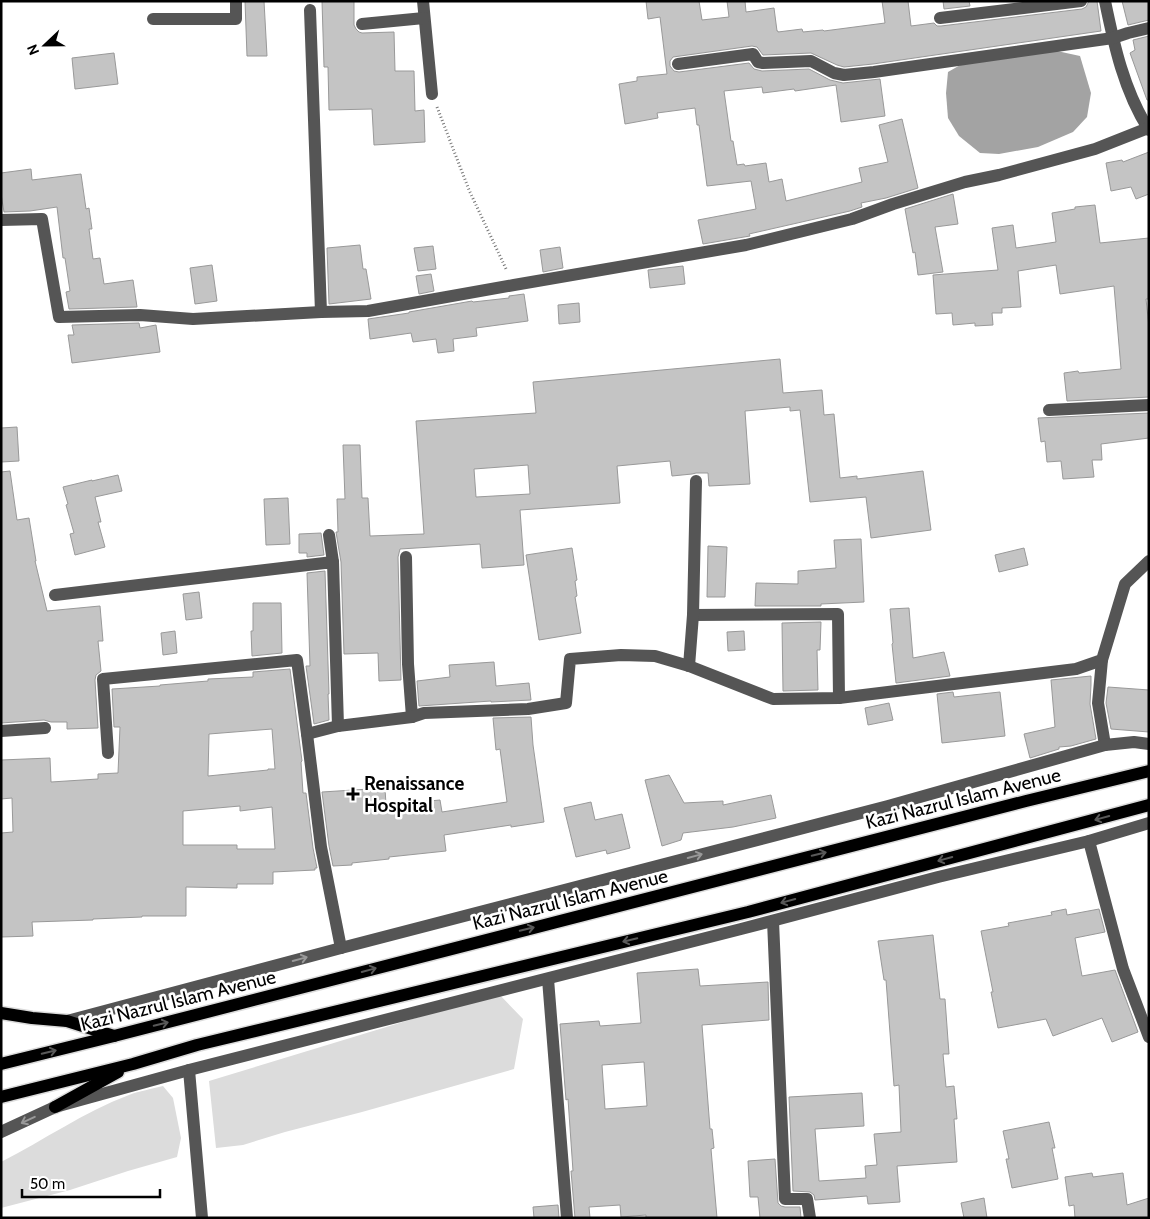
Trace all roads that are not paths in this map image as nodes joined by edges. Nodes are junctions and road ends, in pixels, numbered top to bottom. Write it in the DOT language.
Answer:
graph roads {
  1 [pos="236,1"];
  2 [pos="423,1"];
  3 [pos="1081,1"];
  4 [pos="1105,1"];
  5 [pos="310,10"];
  6 [pos="424,18"];
  7 [pos="940,18"];
  8 [pos="153,19"];
  9 [pos="362,24"];
  10 [pos="1149,28"];
  11 [pos="1113,38"];
  12 [pos="678,64"];
  13 [pos="432,94"];
  14 [pos="1148,129"];
  15 [pos="1,220"];
  16 [pos="322,312"];
  17 [pos="1149,404"];
  18 [pos="1050,410"];
  19 [pos="696,481"];
  20 [pos="329,535"];
  21 [pos="406,557"];
  22 [pos="1149,561"];
  23 [pos="332,562"];
  24 [pos="55,595"];
  25 [pos="692,615"];
  26 [pos="1102,660"];
  27 [pos="689,666"];
  28 [pos="839,698"];
  29 [pos="412,717"];
  30 [pos="338,726"];
  31 [pos="44,728"];
  32 [pos="1,731"];
  33 [pos="307,734"];
  34 [pos="1149,744"];
  35 [pos="1105,745"];
  36 [pos="108,752"];
  37 [pos="1149,771"];
  38 [pos="1149,805"];
  39 [pos="1149,822"];
  40 [pos="1089,841"];
  41 [pos="773,921"];
  42 [pos="341,948"];
  43 [pos="548,978"];
  44 [pos="1,1013"];
  45 [pos="67,1021"];
  46 [pos="114,1036"];
  47 [pos="1149,1037"];
  48 [pos="1,1064"];
  49 [pos="133,1064"];
  50 [pos="189,1070"];
  51 [pos="1,1098"];
  52 [pos="55,1107"];
  53 [pos="2,1129"];
  54 [pos="202,1218"];
  55 [pos="567,1218"];
  56 [pos="810,1218"];
  1 -- 8 [label="street"];
  2 -- 6 [label="street"];
  3 -- 7 [label="street"];
  4 -- 11 [label="street"];
  5 -- 16 [label="street"];
  6 -- 9 [label="street"];
  6 -- 13 [label="street"];
  10 -- 11 [label="street"];
  11 -- 12 [label="street"];
  11 -- 14 [label="street"];
  14 -- 16 [label="street"];
  15 -- 16 [label="street"];
  17 -- 18 [label="street"];
  19 -- 25 [label="street"];
  20 -- 23 [label="street"];
  21 -- 29 [label="street"];
  22 -- 26 [label="street"];
  23 -- 24 [label="street"];
  23 -- 30 [label="street"];
  25 -- 27 [label="street"];
  25 -- 28 [label="street"];
  26 -- 28 [label="street"];
  26 -- 35 [label="street"];
  27 -- 28 [label="street"];
  27 -- 29 [label="street"];
  29 -- 30 [label="street"];
  30 -- 33 [label="street"];
  31 -- 32 [label="street"];
  33 -- 36 [label="street"];
  33 -- 42 [label="street"];
  34 -- 35 [label="street"];
  42 -- 35 [label="street, one-way"];
  46 -- 37 [label="main road, Kazi Nazrul Islam Avenue, one-way"];
  38 -- 49 [label="main road, one-way"];
  39 -- 40 [label="street"];
  40 -- 41 [label="street"];
  40 -- 47 [label="street"];
  41 -- 43 [label="street"];
  41 -- 56 [label="street"];
  45 -- 42 [label="street, one-way"];
  43 -- 50 [label="street"];
  43 -- 55 [label="street"];
  44 -- 45 [label="main road"];
  45 -- 46 [label="main road"];
  48 -- 46 [label="main road, Kazi Nazrul Islam Avenue, one-way"];
  49 -- 51 [label="main road"];
  49 -- 52 [label="main road"];
  50 -- 52 [label="street"];
  50 -- 54 [label="street"];
  52 -- 53 [label="street, one-way"];
}
